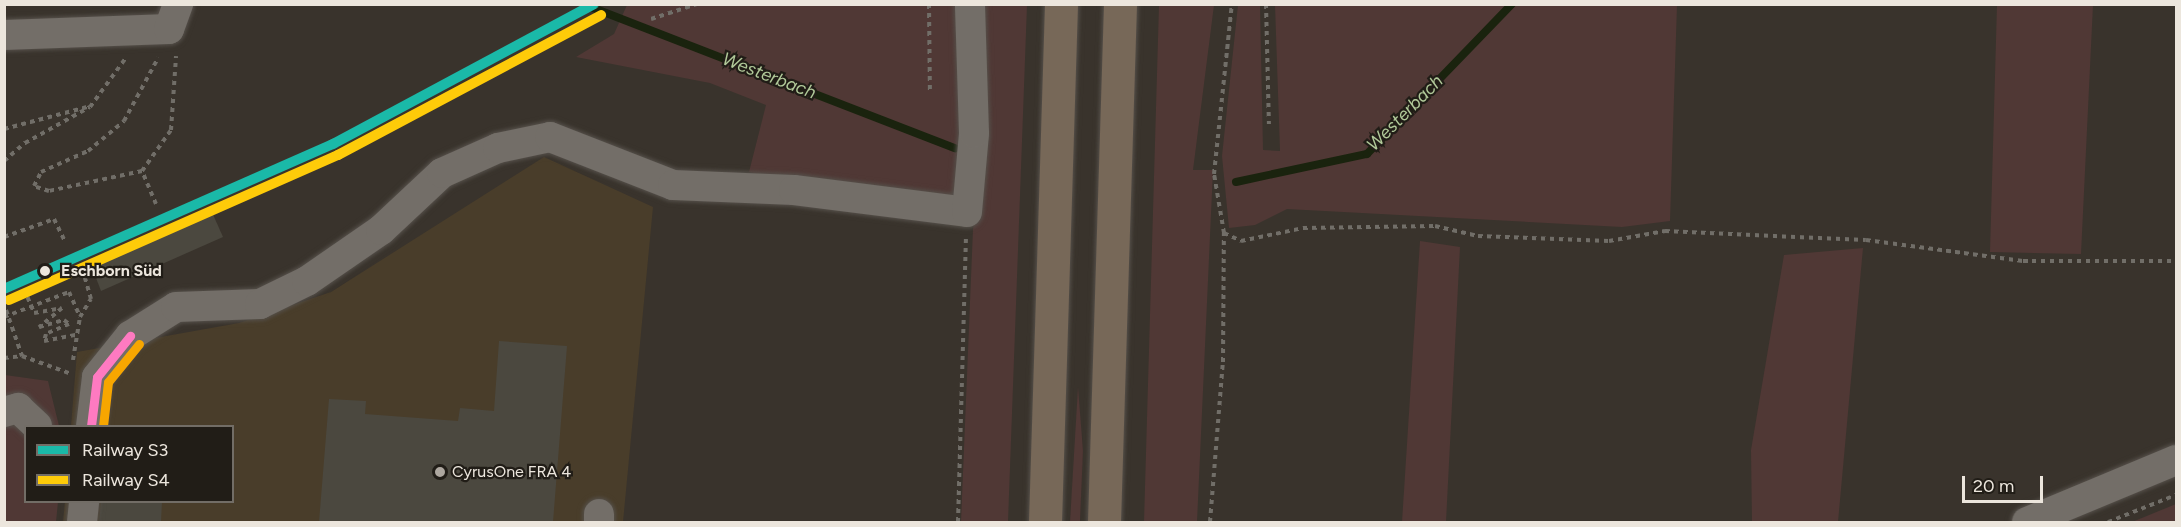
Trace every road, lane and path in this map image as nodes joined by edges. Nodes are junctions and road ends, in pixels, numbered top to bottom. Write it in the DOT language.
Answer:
graph roads {
  1 [pos="697,4"];
  2 [pos="930,4"];
  3 [pos="970,4"];
  4 [pos="1061,4"];
  5 [pos="1120,4"];
  6 [pos="1232,4"];
  7 [pos="1266,4"];
  8 [pos="651,19"];
  9 [pos="169,28"];
  10 [pos="135,30"];
  11 [pos="4,35"];
  12 [pos="930,94"];
  13 [pos="90,107"];
  14 [pos="1269,124"];
  15 [pos="4,129"];
  16 [pos="4,161"];
  17 [pos="142,171"];
  18 [pos="156,204"];
  19 [pos="967,212"];
  20 [pos="1224,233"];
  21 [pos="4,237"];
  22 [pos="65,242"];
  23 [pos="2176,261"];
  24 [pos="81,265"];
  25 [pos="24,289"];
  26 [pos="6,314"];
  27 [pos="80,317"];
  28 [pos="75,335"];
  29 [pos="22,356"];
  30 [pos="4,358"];
  31 [pos="84,376"];
  32 [pos="4,412"];
  33 [pos="36,425"];
  34 [pos="91,425"];
  35 [pos="2176,460"];
  36 [pos="2176,495"];
  37 [pos="84,503"];
  38 [pos="82,522"];
  39 [pos="958,522"];
  40 [pos="1045,522"];
  41 [pos="1104,522"];
  42 [pos="1210,522"];
  43 [pos="2027,522"];
  44 [pos="2108,522"];
  1 -- 8 [label="path"];
  2 -- 12 [label="path"];
  3 -- 19 [label="street"];
  4 -- 40 [label="highway"];
  5 -- 41 [label="highway"];
  6 -- 20 [label="path"];
  7 -- 14 [label="path"];
  9 -- 10 [label="street"];
  9 -- 17 [label="path"];
  9 -- 17 [label="path"];
  10 -- 11 [label="street"];
  10 -- 13 [label="path"];
  13 -- 15 [label="path"];
  13 -- 16 [label="path"];
  17 -- 18 [label="path"];
  19 -- 31 [label="street"];
  19 -- 39 [label="path"];
  20 -- 23 [label="path"];
  20 -- 42 [label="path"];
  21 -- 22 [label="path"];
  24 -- 27 [label="path"];
  25 -- 28 [label="path"];
  26 -- 27 [label="path"];
  26 -- 29 [label="path"];
  27 -- 28 [label="path"];
  28 -- 31 [label="path"];
  29 -- 30 [label="path"];
  29 -- 31 [label="path"];
  31 -- 34 [label="street"];
  32 -- 33 [label="street"];
  35 -- 43 [label="street"];
  36 -- 44 [label="path"];
  37 -- 38 [label="street"];
}
